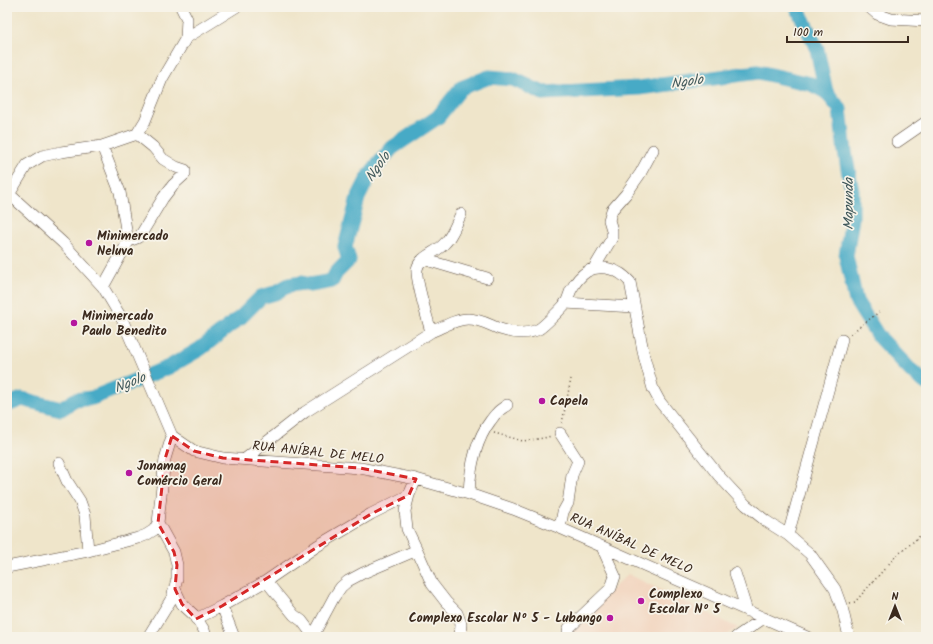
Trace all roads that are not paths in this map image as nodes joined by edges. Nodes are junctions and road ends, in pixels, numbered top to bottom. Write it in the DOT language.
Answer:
graph roads {
  1 [pos="181,7"];
  2 [pos="236,7"];
  3 [pos="869,7"];
  4 [pos="926,21"];
  5 [pos="186,38"];
  6 [pos="926,122"];
  7 [pos="137,134"];
  8 [pos="897,142"];
  9 [pos="102,146"];
  10 [pos="653,150"];
  11 [pos="8,192"];
  12 [pos="460,214"];
  13 [pos="128,242"];
  14 [pos="423,259"];
  15 [pos="594,268"];
  16 [pos="487,278"];
  17 [pos="103,287"];
  18 [pos="565,303"];
  19 [pos="634,307"];
  20 [pos="431,332"];
  21 [pos="842,340"];
  22 [pos="507,405"];
  23 [pos="560,433"];
  24 [pos="172,436"];
  25 [pos="245,459"];
  26 [pos="59,462"];
  27 [pos="416,479"];
  28 [pos="469,494"];
  29 [pos="409,495"];
  30 [pos="158,523"];
  31 [pos="560,528"];
  32 [pos="788,535"];
  33 [pos="602,547"];
  34 [pos="417,550"];
  35 [pos="88,551"];
  36 [pos="7,567"];
  37 [pos="735,573"];
  38 [pos="266,581"];
  39 [pos="175,588"];
  40 [pos="222,606"];
  41 [pos="747,611"];
  42 [pos="764,618"];
  43 [pos="196,619"];
  44 [pos="314,636"];
  45 [pos="148,637"];
  46 [pos="206,637"];
  47 [pos="234,637"];
  48 [pos="460,637"];
  49 [pos="571,637"];
  50 [pos="737,637"];
  51 [pos="807,637"];
  52 [pos="849,637"];
  1 -- 5 [label="street"];
  2 -- 5 [label="street"];
  3 -- 4 [label="street"];
  5 -- 7 [label="street"];
  6 -- 8 [label="street"];
  7 -- 9 [label="street"];
  7 -- 13 [label="street"];
  9 -- 11 [label="street"];
  9 -- 13 [label="street"];
  10 -- 15 [label="street"];
  11 -- 17 [label="street"];
  12 -- 14 [label="street"];
  13 -- 17 [label="street"];
  14 -- 16 [label="street"];
  14 -- 20 [label="street"];
  15 -- 18 [label="street"];
  15 -- 19 [label="street"];
  17 -- 24 [label="street"];
  18 -- 19 [label="street"];
  18 -- 20 [label="street"];
  19 -- 32 [label="street"];
  20 -- 25 [label="street"];
  21 -- 32 [label="street"];
  22 -- 28 [label="street"];
  23 -- 31 [label="street"];
  24 -- 25 [label="street, RUA ANÍBAL DE MELO"];
  24 -- 30 [label="street"];
  25 -- 27 [label="street, RUA ANÍBAL DE MELO"];
  26 -- 35 [label="street"];
  27 -- 28 [label="street, RUA ANÍBAL DE MELO"];
  27 -- 29 [label="street"];
  28 -- 31 [label="street, RUA ANÍBAL DE MELO"];
  29 -- 34 [label="street"];
  29 -- 38 [label="street"];
  30 -- 35 [label="street"];
  30 -- 39 [label="street"];
  31 -- 33 [label="street, RUA ANÍBAL DE MELO"];
  32 -- 52 [label="street"];
  33 -- 41 [label="street, RUA ANÍBAL DE MELO"];
  33 -- 49 [label="street"];
  34 -- 44 [label="street"];
  34 -- 48 [label="street"];
  35 -- 36 [label="street"];
  37 -- 41 [label="street"];
  38 -- 40 [label="street"];
  38 -- 44 [label="street"];
  39 -- 43 [label="street"];
  39 -- 45 [label="street"];
  40 -- 43 [label="street"];
  40 -- 47 [label="street"];
  41 -- 42 [label="street, RUA ANÍBAL DE MELO"];
  42 -- 50 [label="street"];
  42 -- 51 [label="street, RUA ANÍBAL DE MELO"];
  43 -- 46 [label="street"];
}
